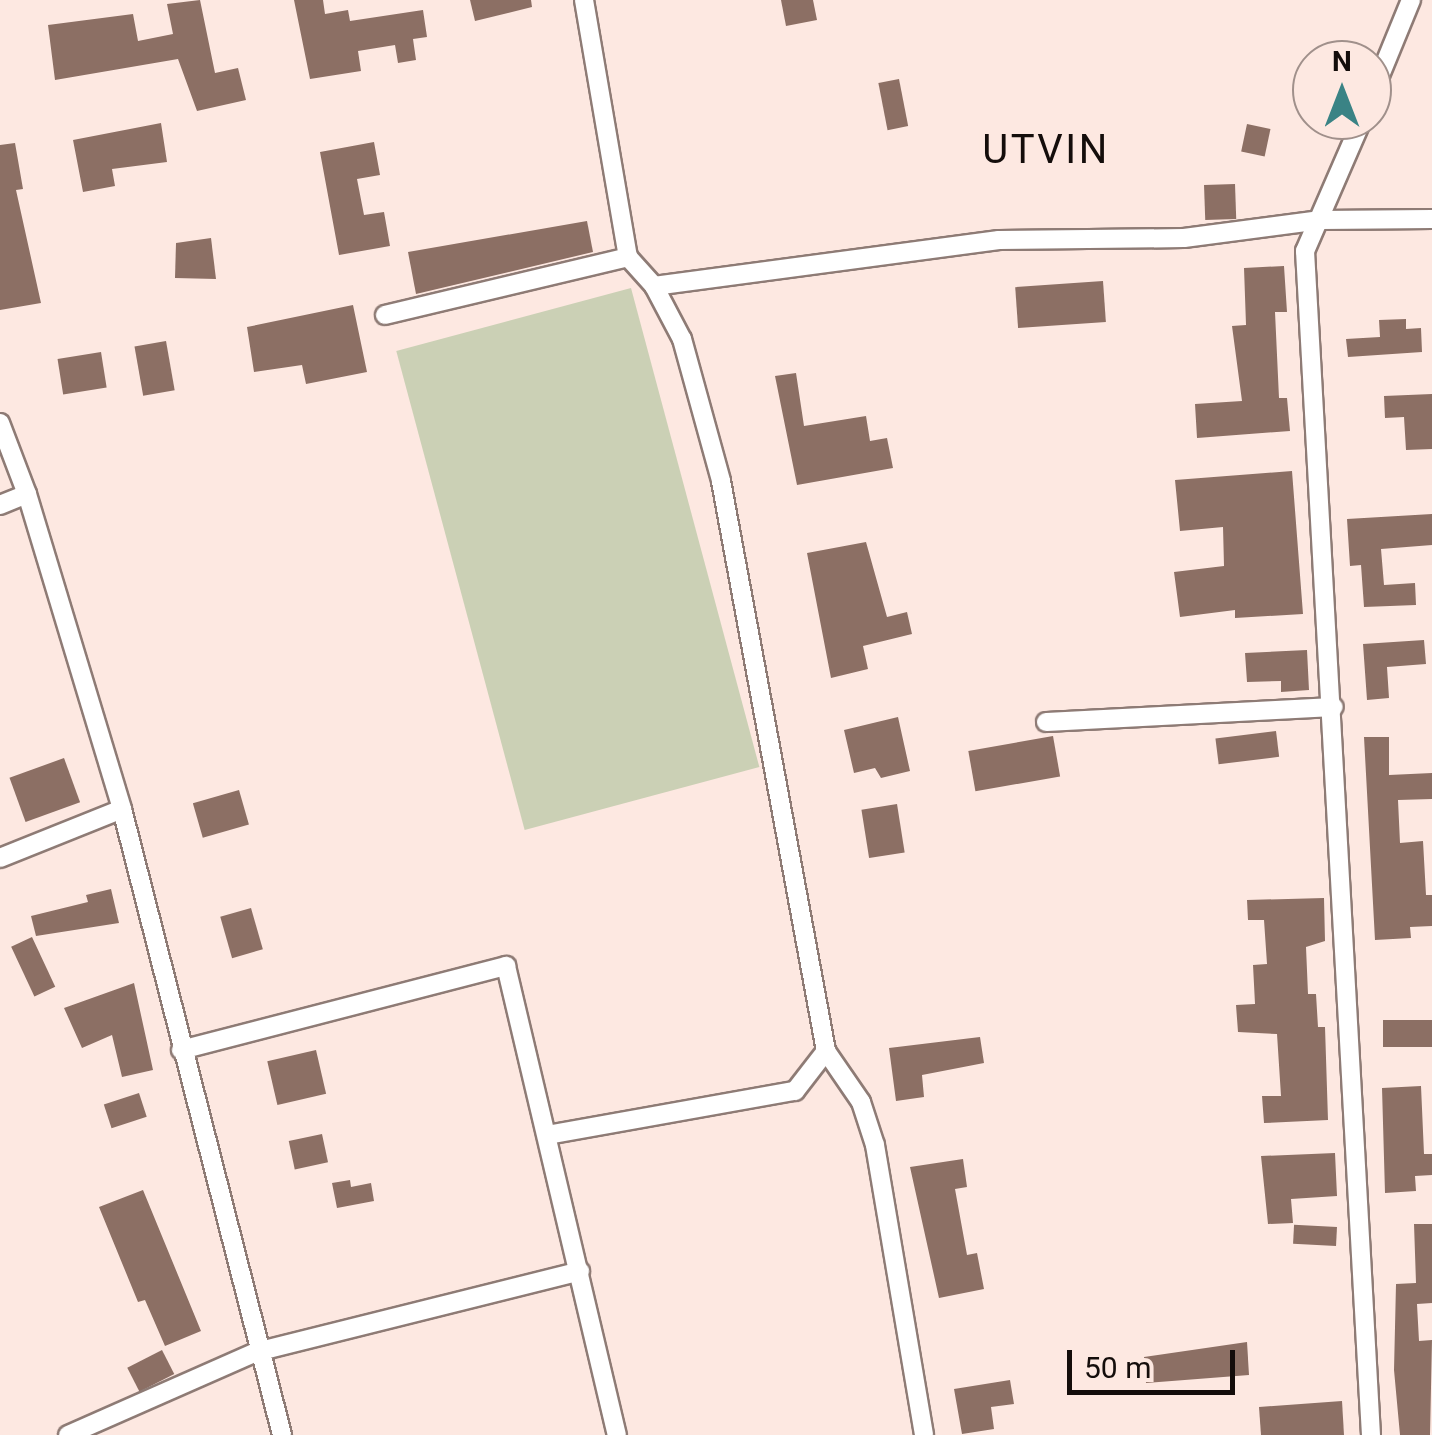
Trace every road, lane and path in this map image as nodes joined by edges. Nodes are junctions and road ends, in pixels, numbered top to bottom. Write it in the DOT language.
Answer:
graph roads {
  1 [pos="584,0"];
  2 [pos="1411,0"];
  3 [pos="1392,46"];
  4 [pos="1354,140"];
  5 [pos="1432,219"];
  6 [pos="1320,220"];
  7 [pos="628,257"];
  8 [pos="654,286"];
  9 [pos="385,314"];
  10 [pos="0,424"];
  11 [pos="28,494"];
  12 [pos="0,505"];
  13 [pos="1334,707"];
  14 [pos="1046,722"];
  15 [pos="122,810"];
  16 [pos="0,858"];
  17 [pos="182,1050"];
  18 [pos="826,1051"];
  19 [pos="547,1135"];
  20 [pos="580,1271"];
  21 [pos="256,1352"];
  22 [pos="68,1435"];
  23 [pos="282,1435"];
  24 [pos="617,1435"];
  25 [pos="924,1435"];
  26 [pos="1371,1435"];
  1 -- 7 [label="street"];
  2 -- 3 [label="street"];
  4 -- 6 [label="street"];
  5 -- 6 [label="street"];
  6 -- 8 [label="street"];
  6 -- 13 [label="street"];
  7 -- 8 [label="street"];
  7 -- 9 [label="street"];
  8 -- 18 [label="street"];
  10 -- 11 [label="street"];
  11 -- 12 [label="street"];
  11 -- 15 [label="street"];
  13 -- 14 [label="street"];
  13 -- 26 [label="street"];
  15 -- 16 [label="street"];
  15 -- 17 [label="street"];
  17 -- 19 [label="street"];
  17 -- 21 [label="street"];
  18 -- 19 [label="street"];
  18 -- 25 [label="street"];
  19 -- 20 [label="street"];
  20 -- 21 [label="street"];
  20 -- 24 [label="street"];
  21 -- 22 [label="street"];
  21 -- 23 [label="street"];
}
